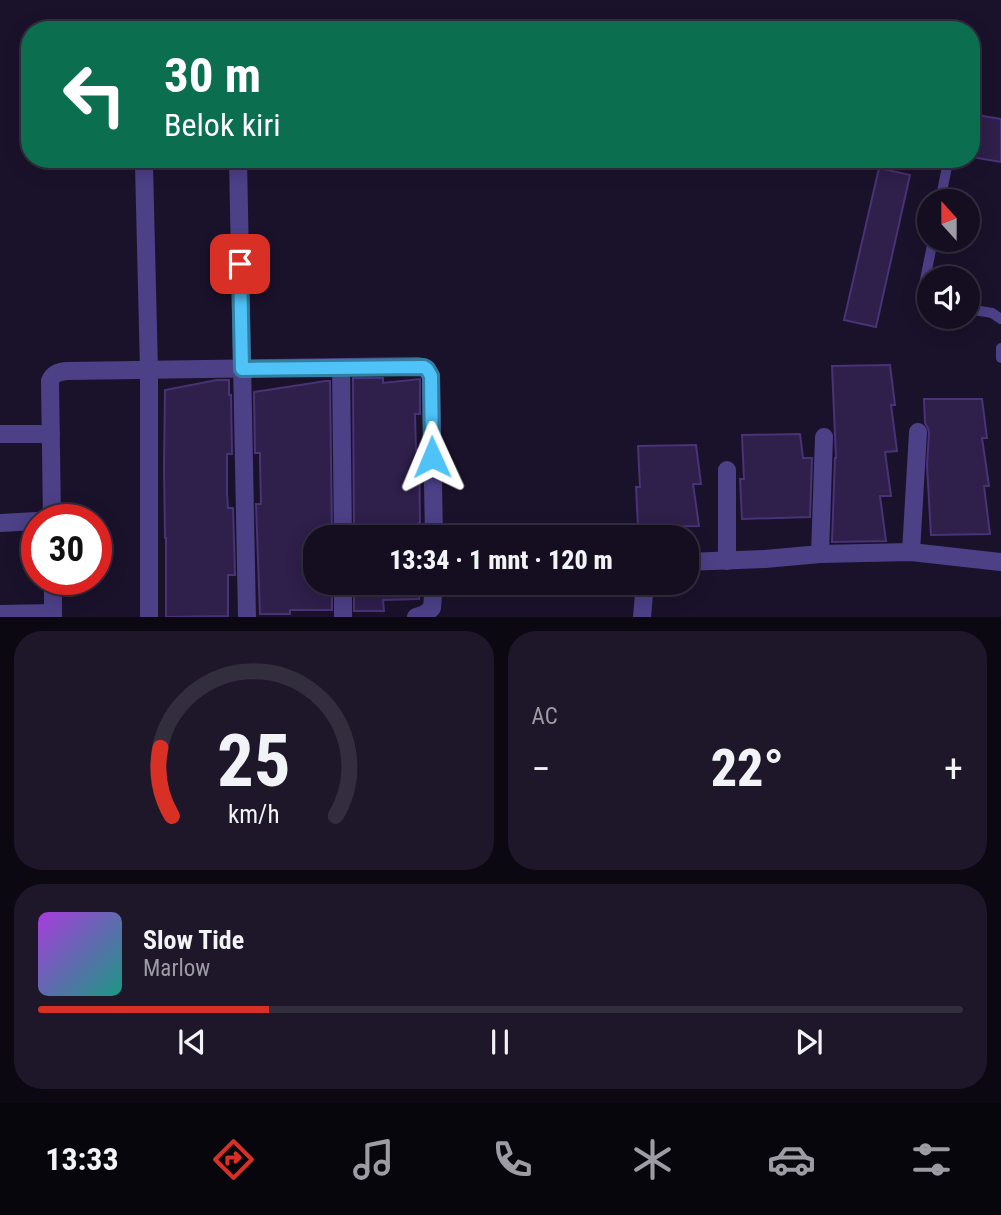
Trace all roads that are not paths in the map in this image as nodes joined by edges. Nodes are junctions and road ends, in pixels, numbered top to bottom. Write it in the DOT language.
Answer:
graph roads {
  1 [pos="144,168"];
  2 [pos="238,168"];
  3 [pos="947,168"];
  4 [pos="942,189"];
  5 [pos="980,311"];
  6 [pos="1001,319"];
  7 [pos="1001,348"];
  8 [pos="1001,358"];
  9 [pos="341,367"];
  10 [pos="242,369"];
  11 [pos="149,370"];
  12 [pos="919,432"];
  13 [pos="0,434"];
  14 [pos="51,434"];
  15 [pos="824,437"];
  16 [pos="727,470"];
  17 [pos="52,504"];
  18 [pos="21,522"];
  19 [pos="0,523"];
  20 [pos="343,525"];
  21 [pos="434,525"];
  22 [pos="911,552"];
  23 [pos="820,554"];
  24 [pos="727,561"];
  25 [pos="699,562"];
  26 [pos="1001,562"];
  27 [pos="53,595"];
  28 [pos="343,595"];
  29 [pos="433,595"];
  30 [pos="644,595"];
  31 [pos="0,614"];
  32 [pos="53,615"];
  33 [pos="149,617"];
  34 [pos="247,617"];
  35 [pos="343,617"];
  36 [pos="416,617"];
  37 [pos="642,617"];
  1 -- 11 [label="street"];
  2 -- 10 [label="street"];
  3 -- 4 [label="lane"];
  5 -- 6 [label="lane"];
  7 -- 8 [label="lane"];
  9 -- 10 [label="street"];
  9 -- 20 [label="street"];
  9 -- 21 [label="street"];
  10 -- 11 [label="street"];
  10 -- 34 [label="street"];
  11 -- 14 [label="street"];
  11 -- 33 [label="street"];
  12 -- 22 [label="street"];
  13 -- 14 [label="street"];
  14 -- 17 [label="street"];
  15 -- 23 [label="street"];
  16 -- 24 [label="street"];
  18 -- 19 [label="street"];
  22 -- 23 [label="street"];
  22 -- 26 [label="street"];
  23 -- 24 [label="street"];
  24 -- 25 [label="street"];
  27 -- 32 [label="street"];
  28 -- 35 [label="street"];
  29 -- 36 [label="street"];
  30 -- 37 [label="street"];
  31 -- 32 [label="street"];
}
